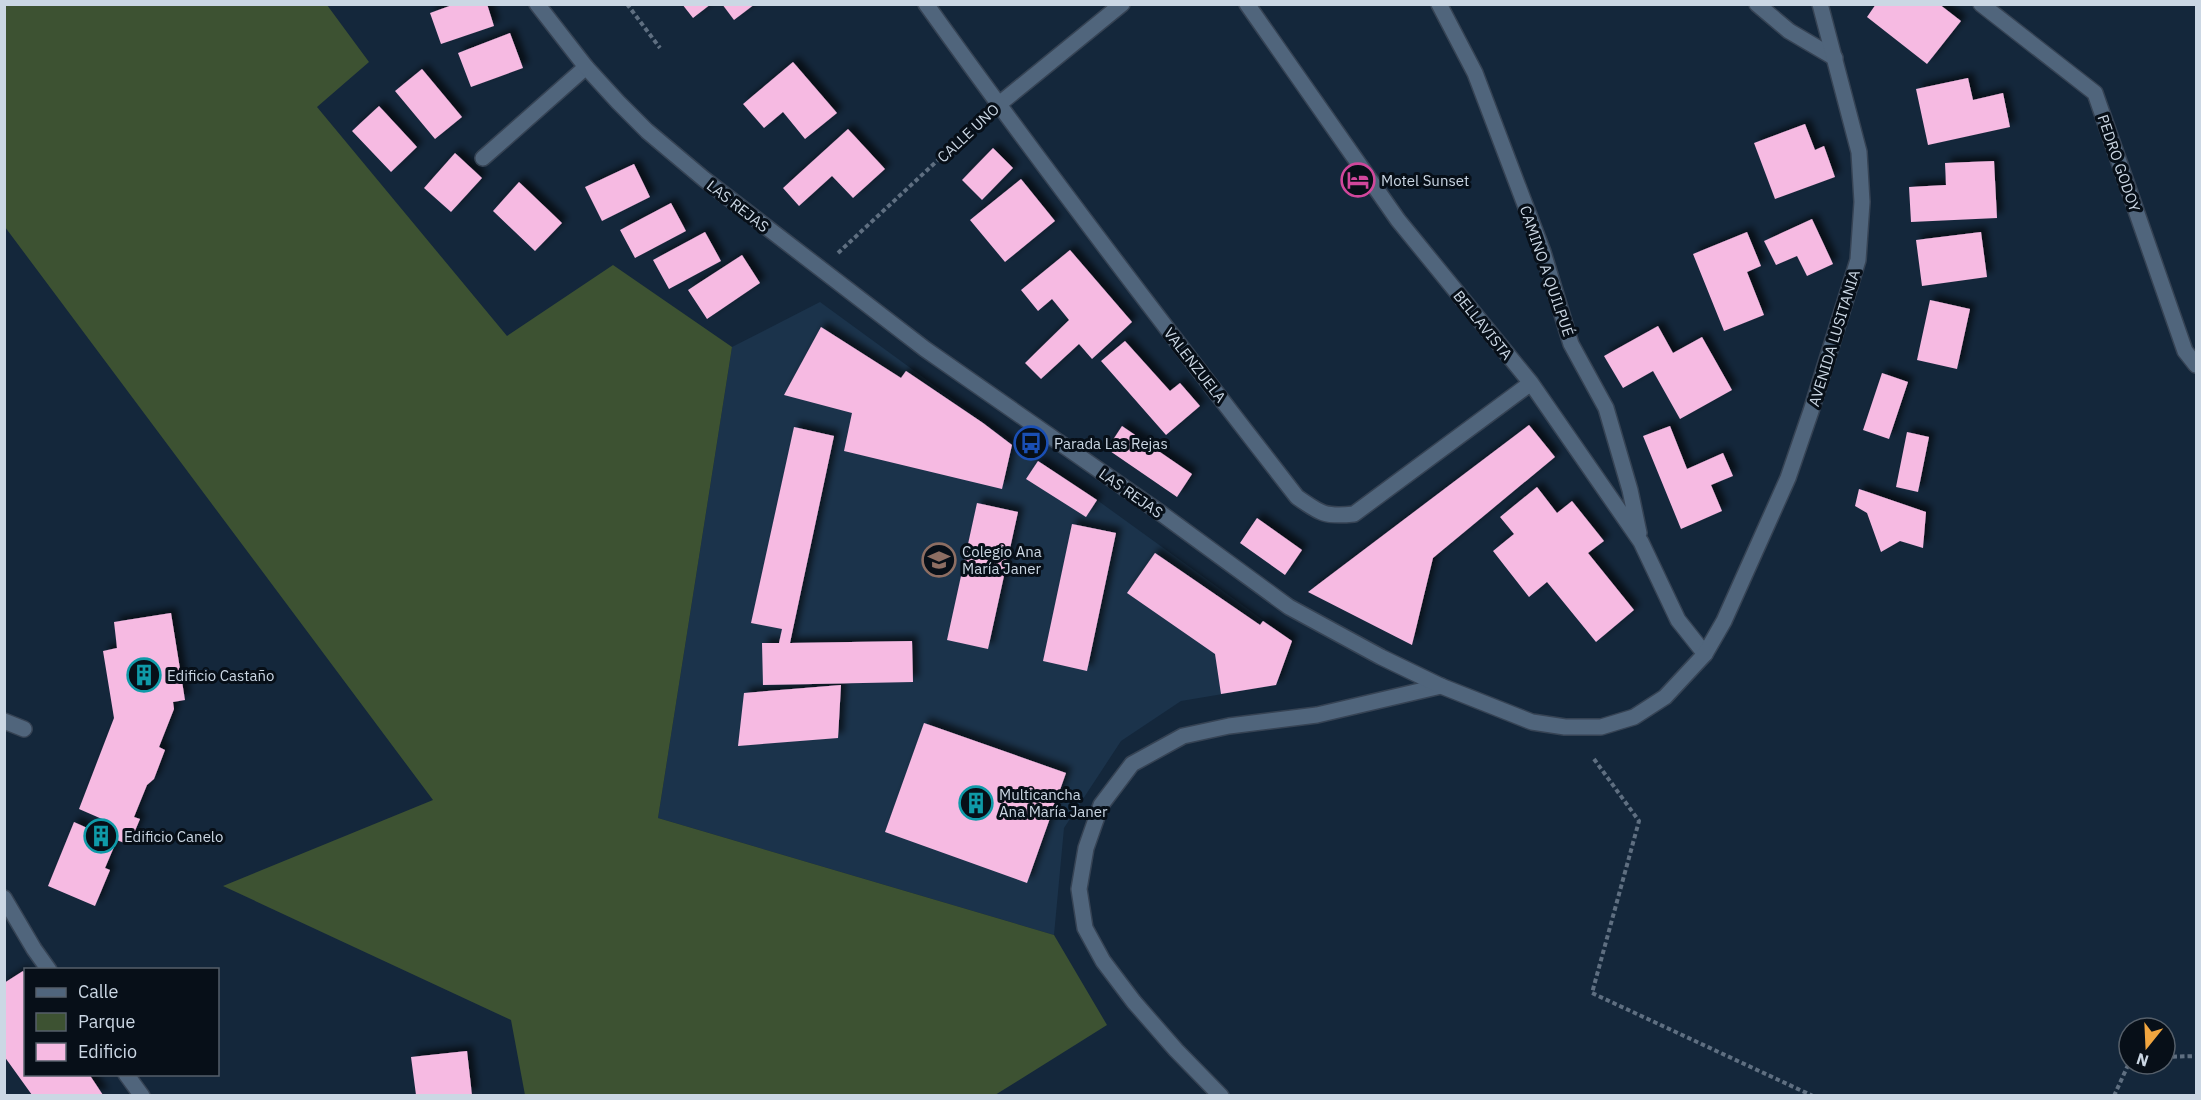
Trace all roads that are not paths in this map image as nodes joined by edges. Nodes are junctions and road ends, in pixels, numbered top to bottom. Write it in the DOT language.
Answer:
graph roads {
  1 [pos="537,4"];
  2 [pos="926,4"];
  3 [pos="1122,4"];
  4 [pos="1247,4"];
  5 [pos="1439,4"];
  6 [pos="1757,4"];
  7 [pos="1820,4"];
  8 [pos="1981,4"];
  9 [pos="1835,58"];
  10 [pos="586,67"];
  11 [pos="998,105"];
  12 [pos="483,158"];
  13 [pos="2196,365"];
  14 [pos="1531,383"];
  15 [pos="1641,542"];
  16 [pos="1705,654"];
  17 [pos="1442,686"];
  18 [pos="4,721"];
  19 [pos="24,729"];
  20 [pos="4,898"];
  21 [pos="48,968"];
  22 [pos="128,1076"];
  23 [pos="142,1095"];
  24 [pos="1221,1095"];
  1 -- 10 [label="street, LAS REJAS"];
  2 -- 11 [label="street, VALENZUELA"];
  3 -- 11 [label="street, CALLE UNO"];
  4 -- 14 [label="street, BELLAVISTA"];
  5 -- 15 [label="street, CAMINO A QUILPUÉ"];
  6 -- 9 [label="street"];
  7 -- 9 [label="street, AVENIDA LUSITANIA"];
  8 -- 13 [label="street, PEDRO GODOY"];
  9 -- 16 [label="street, AVENIDA LUSITANIA"];
  10 -- 12 [label="street"];
  10 -- 17 [label="street, LAS REJAS"];
  11 -- 14 [label="street, VALENZUELA"];
  14 -- 15 [label="street, BELLAVISTA"];
  15 -- 16 [label="street, BELLAVISTA"];
  16 -- 17 [label="street, LAS REJAS"];
  17 -- 24 [label="street"];
  18 -- 19 [label="street"];
  20 -- 21 [label="street"];
  22 -- 23 [label="street"];
}
